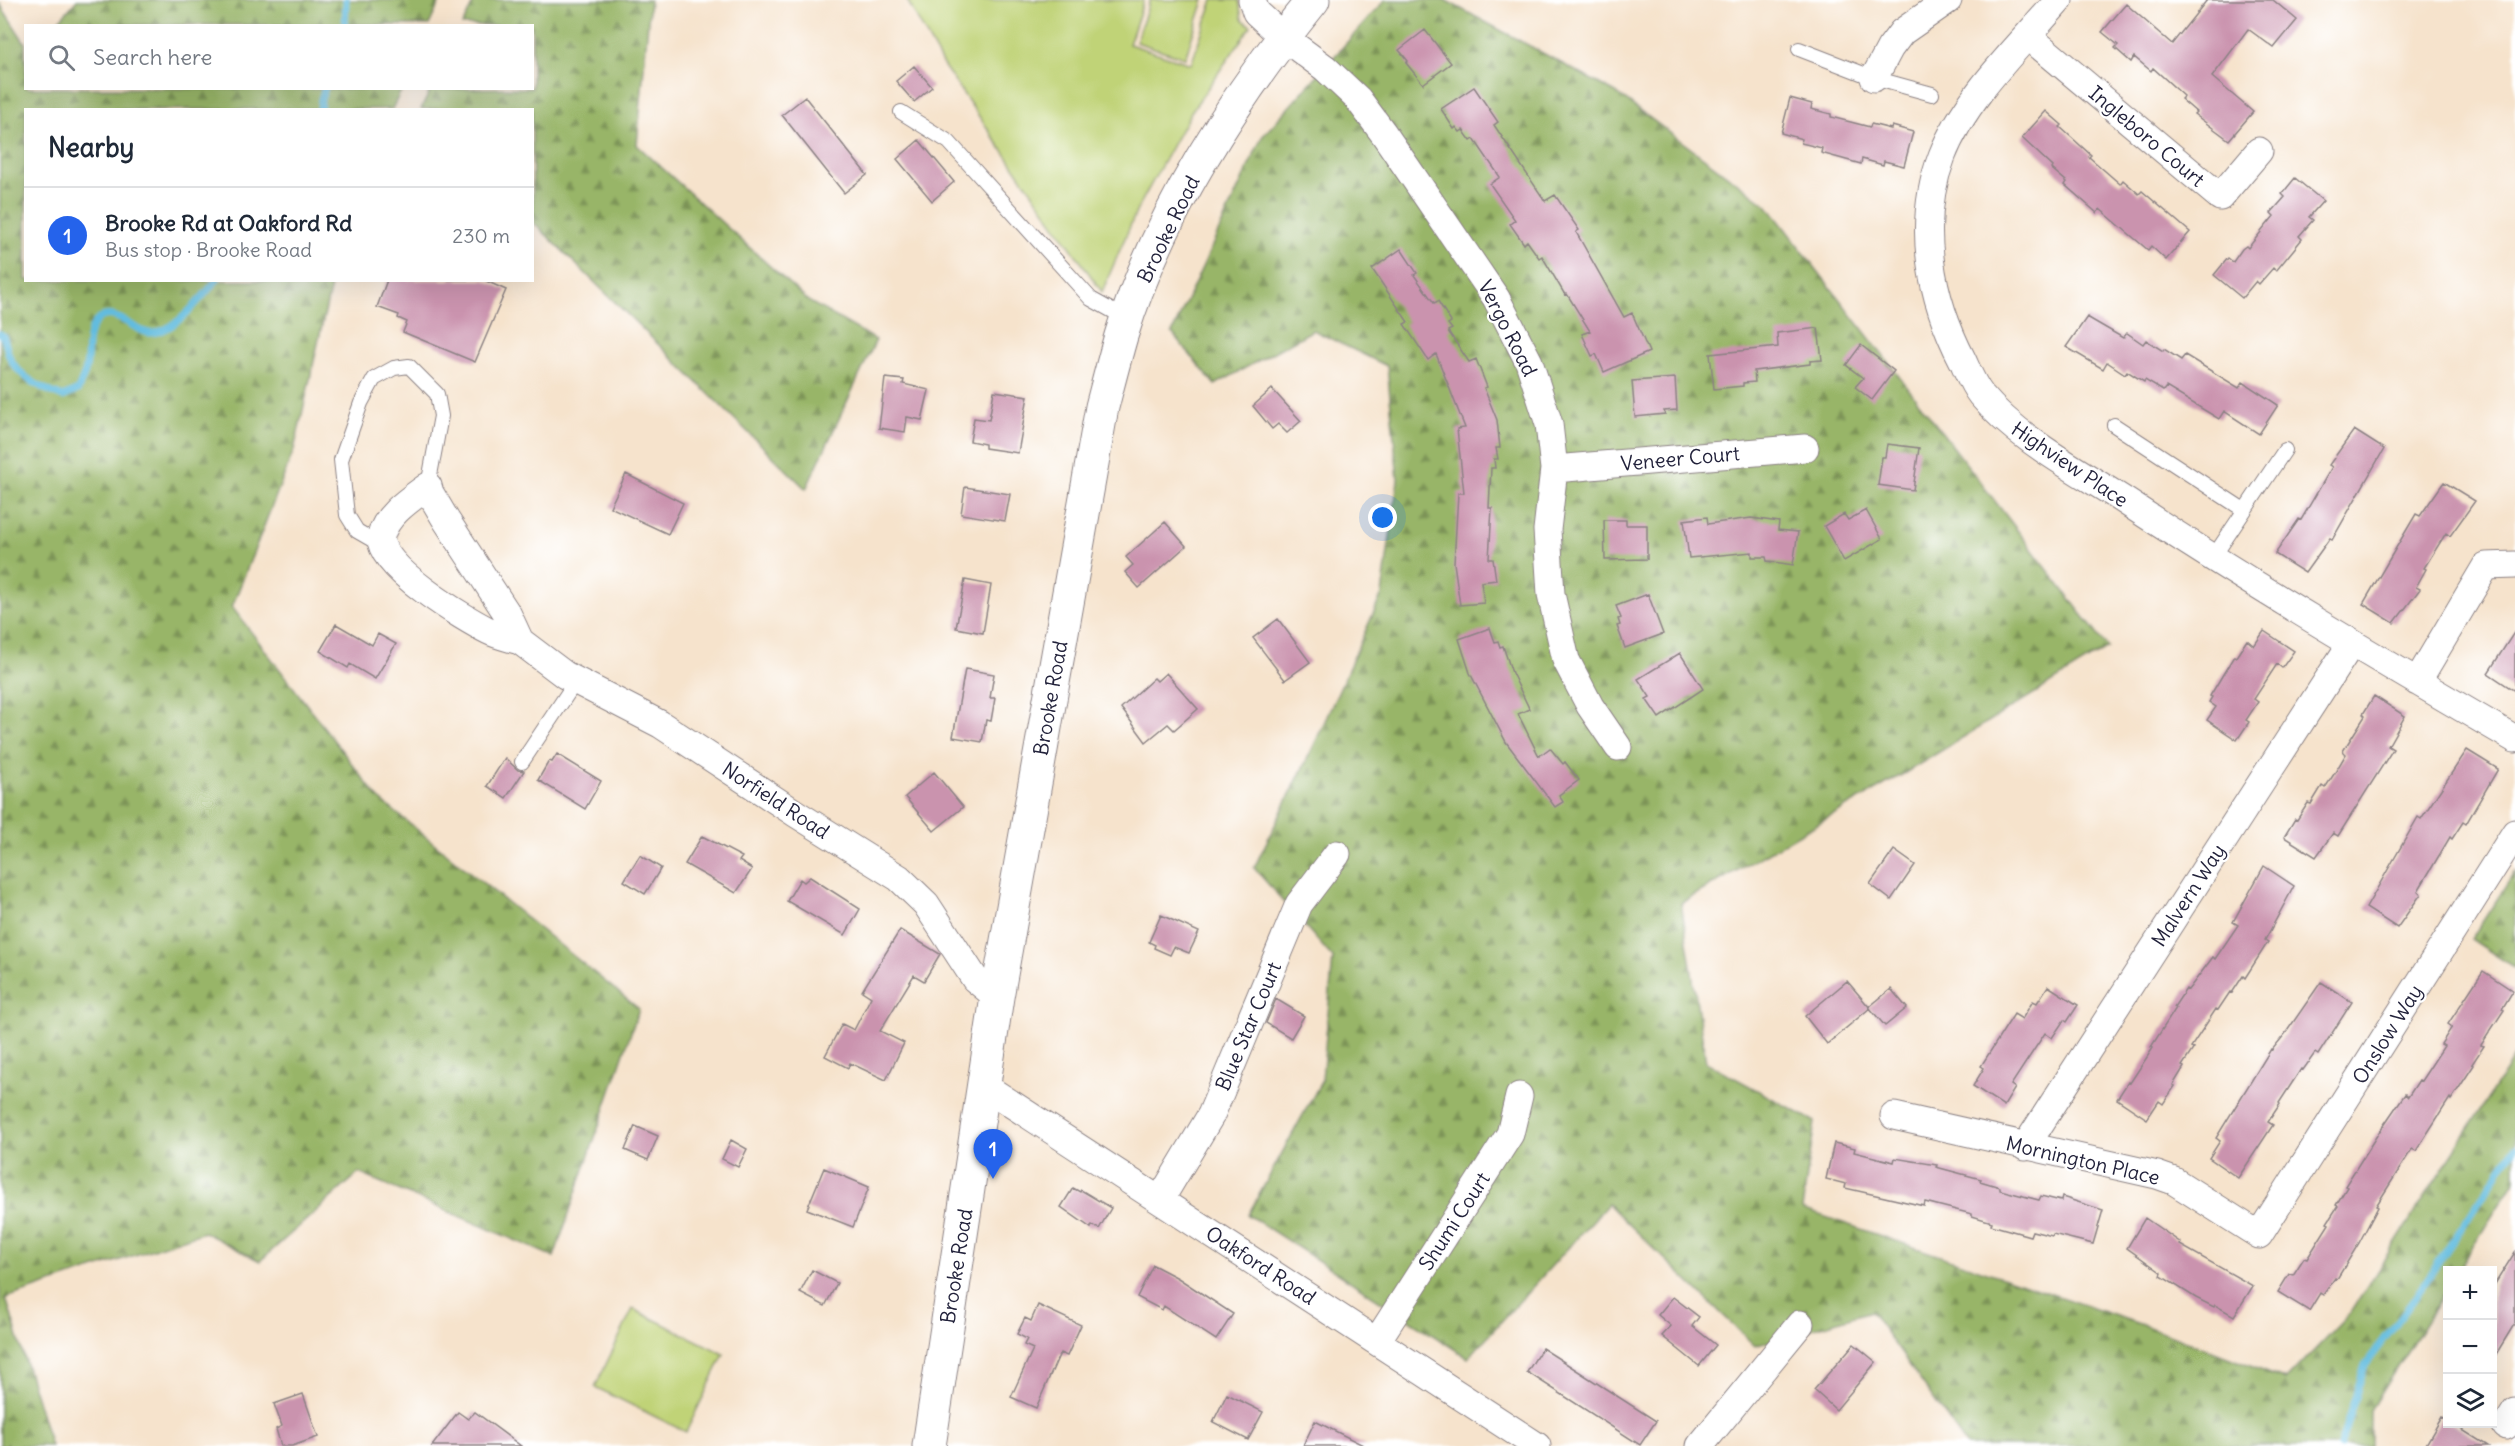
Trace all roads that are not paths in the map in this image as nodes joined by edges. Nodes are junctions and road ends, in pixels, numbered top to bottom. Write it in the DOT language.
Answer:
graph roads {
  1 [pos="1252,0"];
  2 [pos="1313,0"];
  3 [pos="1948,0"];
  4 [pos="2058,0"];
  5 [pos="2028,36"];
  6 [pos="1283,37"];
  7 [pos="1799,49"];
  8 [pos="1874,78"];
  9 [pos="1932,94"];
  10 [pos="901,112"];
  11 [pos="2259,151"];
  12 [pos="1127,319"];
  13 [pos="2114,425"];
  14 [pos="1805,448"];
  15 [pos="2285,450"];
  16 [pos="1554,469"];
  17 [pos="428,486"];
  18 [pos="2244,510"];
  19 [pos="383,546"];
  20 [pos="2212,559"];
  21 [pos="2515,565"];
  22 [pos="520,641"];
  23 [pos="2351,644"];
  24 [pos="576,681"];
  25 [pos="2417,682"];
  26 [pos="2515,739"];
  27 [pos="1618,747"];
  28 [pos="522,762"];
  29 [pos="2515,833"];
  30 [pos="1337,854"];
  31 [pos="997,997"];
  32 [pos="984,1086"];
  33 [pos="1519,1096"];
  34 [pos="1894,1116"];
  35 [pos="2025,1147"];
  36 [pos="1160,1200"];
  37 [pos="2259,1235"];
  38 [pos="1800,1324"];
  39 [pos="1377,1341"];
  40 [pos="929,1446"];
  41 [pos="1537,1446"];
  42 [pos="1700,1446"];
  1 -- 6 [label="street, Vergo Road"];
  2 -- 6 [label="street, Brooke Road"];
  3 -- 8 [label="street"];
  4 -- 5 [label="street, Highview Place"];
  5 -- 11 [label="street, Ingleboro Court"];
  5 -- 20 [label="street, Highview Place"];
  6 -- 12 [label="street, Brooke Road"];
  6 -- 16 [label="street, Vergo Road"];
  7 -- 8 [label="lane"];
  8 -- 9 [label="lane"];
  10 -- 12 [label="lane"];
  12 -- 31 [label="street, Brooke Road"];
  13 -- 18 [label="lane"];
  14 -- 16 [label="street, Veneer Court"];
  15 -- 18 [label="lane"];
  16 -- 27 [label="street, Vergo Road"];
  17 -- 19 [label="street"];
  17 -- 19 [label="lane"];
  17 -- 22 [label="street, Norfield Road"];
  18 -- 20 [label="lane"];
  19 -- 22 [label="street, Norfield Road"];
  20 -- 23 [label="street, Highview Place"];
  21 -- 25 [label="street"];
  22 -- 24 [label="street, Norfield Road"];
  23 -- 25 [label="street, Highview Place"];
  23 -- 35 [label="street, Malvern Way"];
  24 -- 28 [label="lane"];
  24 -- 31 [label="street, Norfield Road"];
  25 -- 26 [label="street, Highview Place"];
  29 -- 37 [label="street, Onslow Way"];
  30 -- 36 [label="street, Blue Star Court"];
  31 -- 32 [label="street, Brooke Road"];
  32 -- 36 [label="street, Oakford Road"];
  32 -- 40 [label="street, Brooke Road"];
  33 -- 39 [label="street, Shumi Court"];
  34 -- 35 [label="street, Mornington Place"];
  35 -- 37 [label="street, Mornington Place"];
  36 -- 39 [label="street, Oakford Road"];
  38 -- 42 [label="street"];
  39 -- 41 [label="street, Oakford Road"];
}
